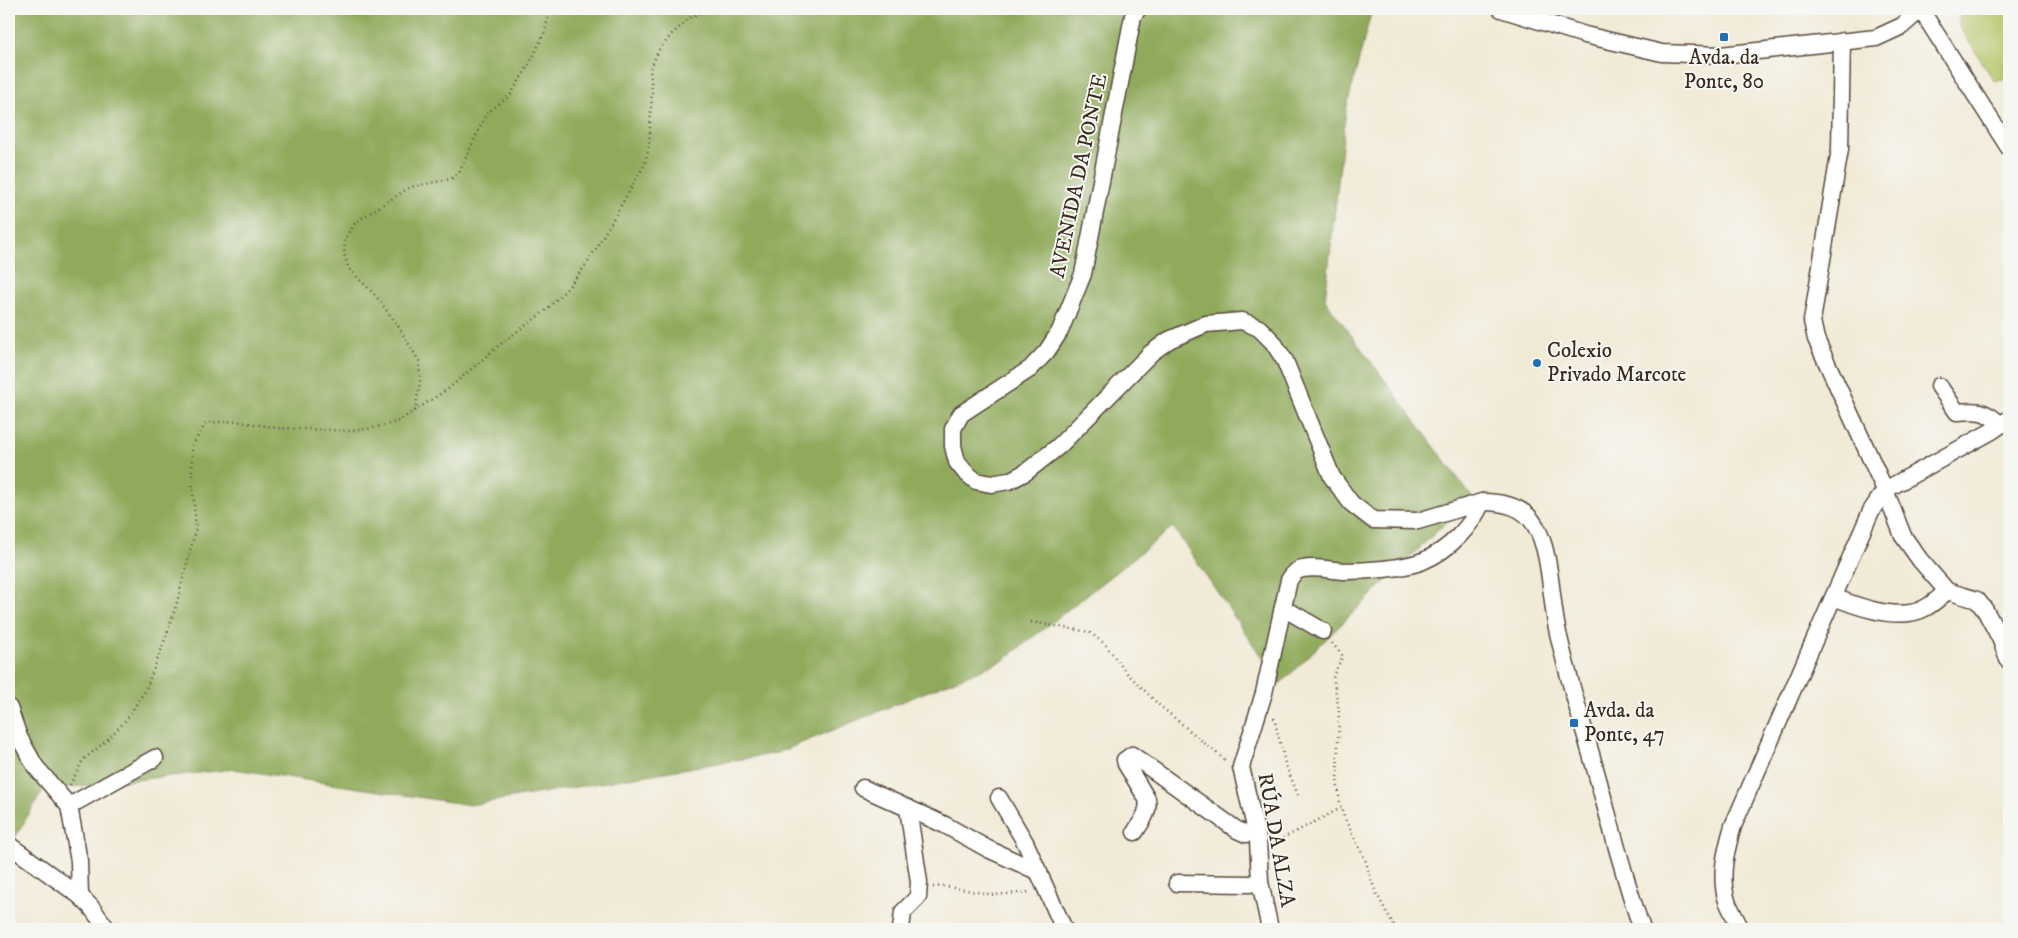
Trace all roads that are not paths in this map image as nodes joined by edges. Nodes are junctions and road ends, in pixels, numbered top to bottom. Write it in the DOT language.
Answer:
graph roads {
  1 [pos="1138,9"];
  2 [pos="1501,9"];
  3 [pos="1921,9"];
  4 [pos="1842,41"];
  5 [pos="2009,148"];
  6 [pos="1939,386"];
  7 [pos="2005,422"];
  8 [pos="1884,490"];
  9 [pos="1482,502"];
  10 [pos="1947,591"];
  11 [pos="1834,597"];
  12 [pos="1282,611"];
  13 [pos="1323,631"];
  14 [pos="2009,662"];
  15 [pos="9,708"];
  16 [pos="155,758"];
  17 [pos="863,788"];
  18 [pos="999,798"];
  19 [pos="69,806"];
  20 [pos="908,808"];
  21 [pos="1135,832"];
  22 [pos="1256,832"];
  23 [pos="9,845"];
  24 [pos="1039,872"];
  25 [pos="1260,882"];
  26 [pos="1177,883"];
  27 [pos="86,901"];
  28 [pos="107,929"];
  29 [pos="901,929"];
  30 [pos="1064,929"];
  31 [pos="1270,929"];
  32 [pos="1642,929"];
  33 [pos="1741,929"];
  1 -- 9 [label="street, AVENIDA DA PONTE"];
  2 -- 4 [label="street"];
  3 -- 4 [label="street"];
  3 -- 5 [label="street"];
  4 -- 8 [label="street"];
  6 -- 7 [label="street"];
  7 -- 8 [label="street"];
  8 -- 10 [label="street"];
  8 -- 11 [label="street"];
  9 -- 12 [label="street, RÚA DA ALZA"];
  9 -- 32 [label="street, AVENIDA DA PONTE"];
  10 -- 11 [label="street"];
  10 -- 14 [label="street"];
  11 -- 33 [label="street"];
  12 -- 13 [label="street"];
  12 -- 22 [label="street, RÚA DA ALZA"];
  15 -- 19 [label="street"];
  16 -- 19 [label="street"];
  17 -- 20 [label="street"];
  18 -- 24 [label="street"];
  19 -- 27 [label="street"];
  20 -- 24 [label="street"];
  20 -- 29 [label="street"];
  21 -- 22 [label="street"];
  22 -- 25 [label="street, RÚA DA ALZA"];
  23 -- 27 [label="street"];
  24 -- 30 [label="street"];
  25 -- 26 [label="street"];
  25 -- 31 [label="street, RÚA DA ALZA"];
  27 -- 28 [label="street"];
}
